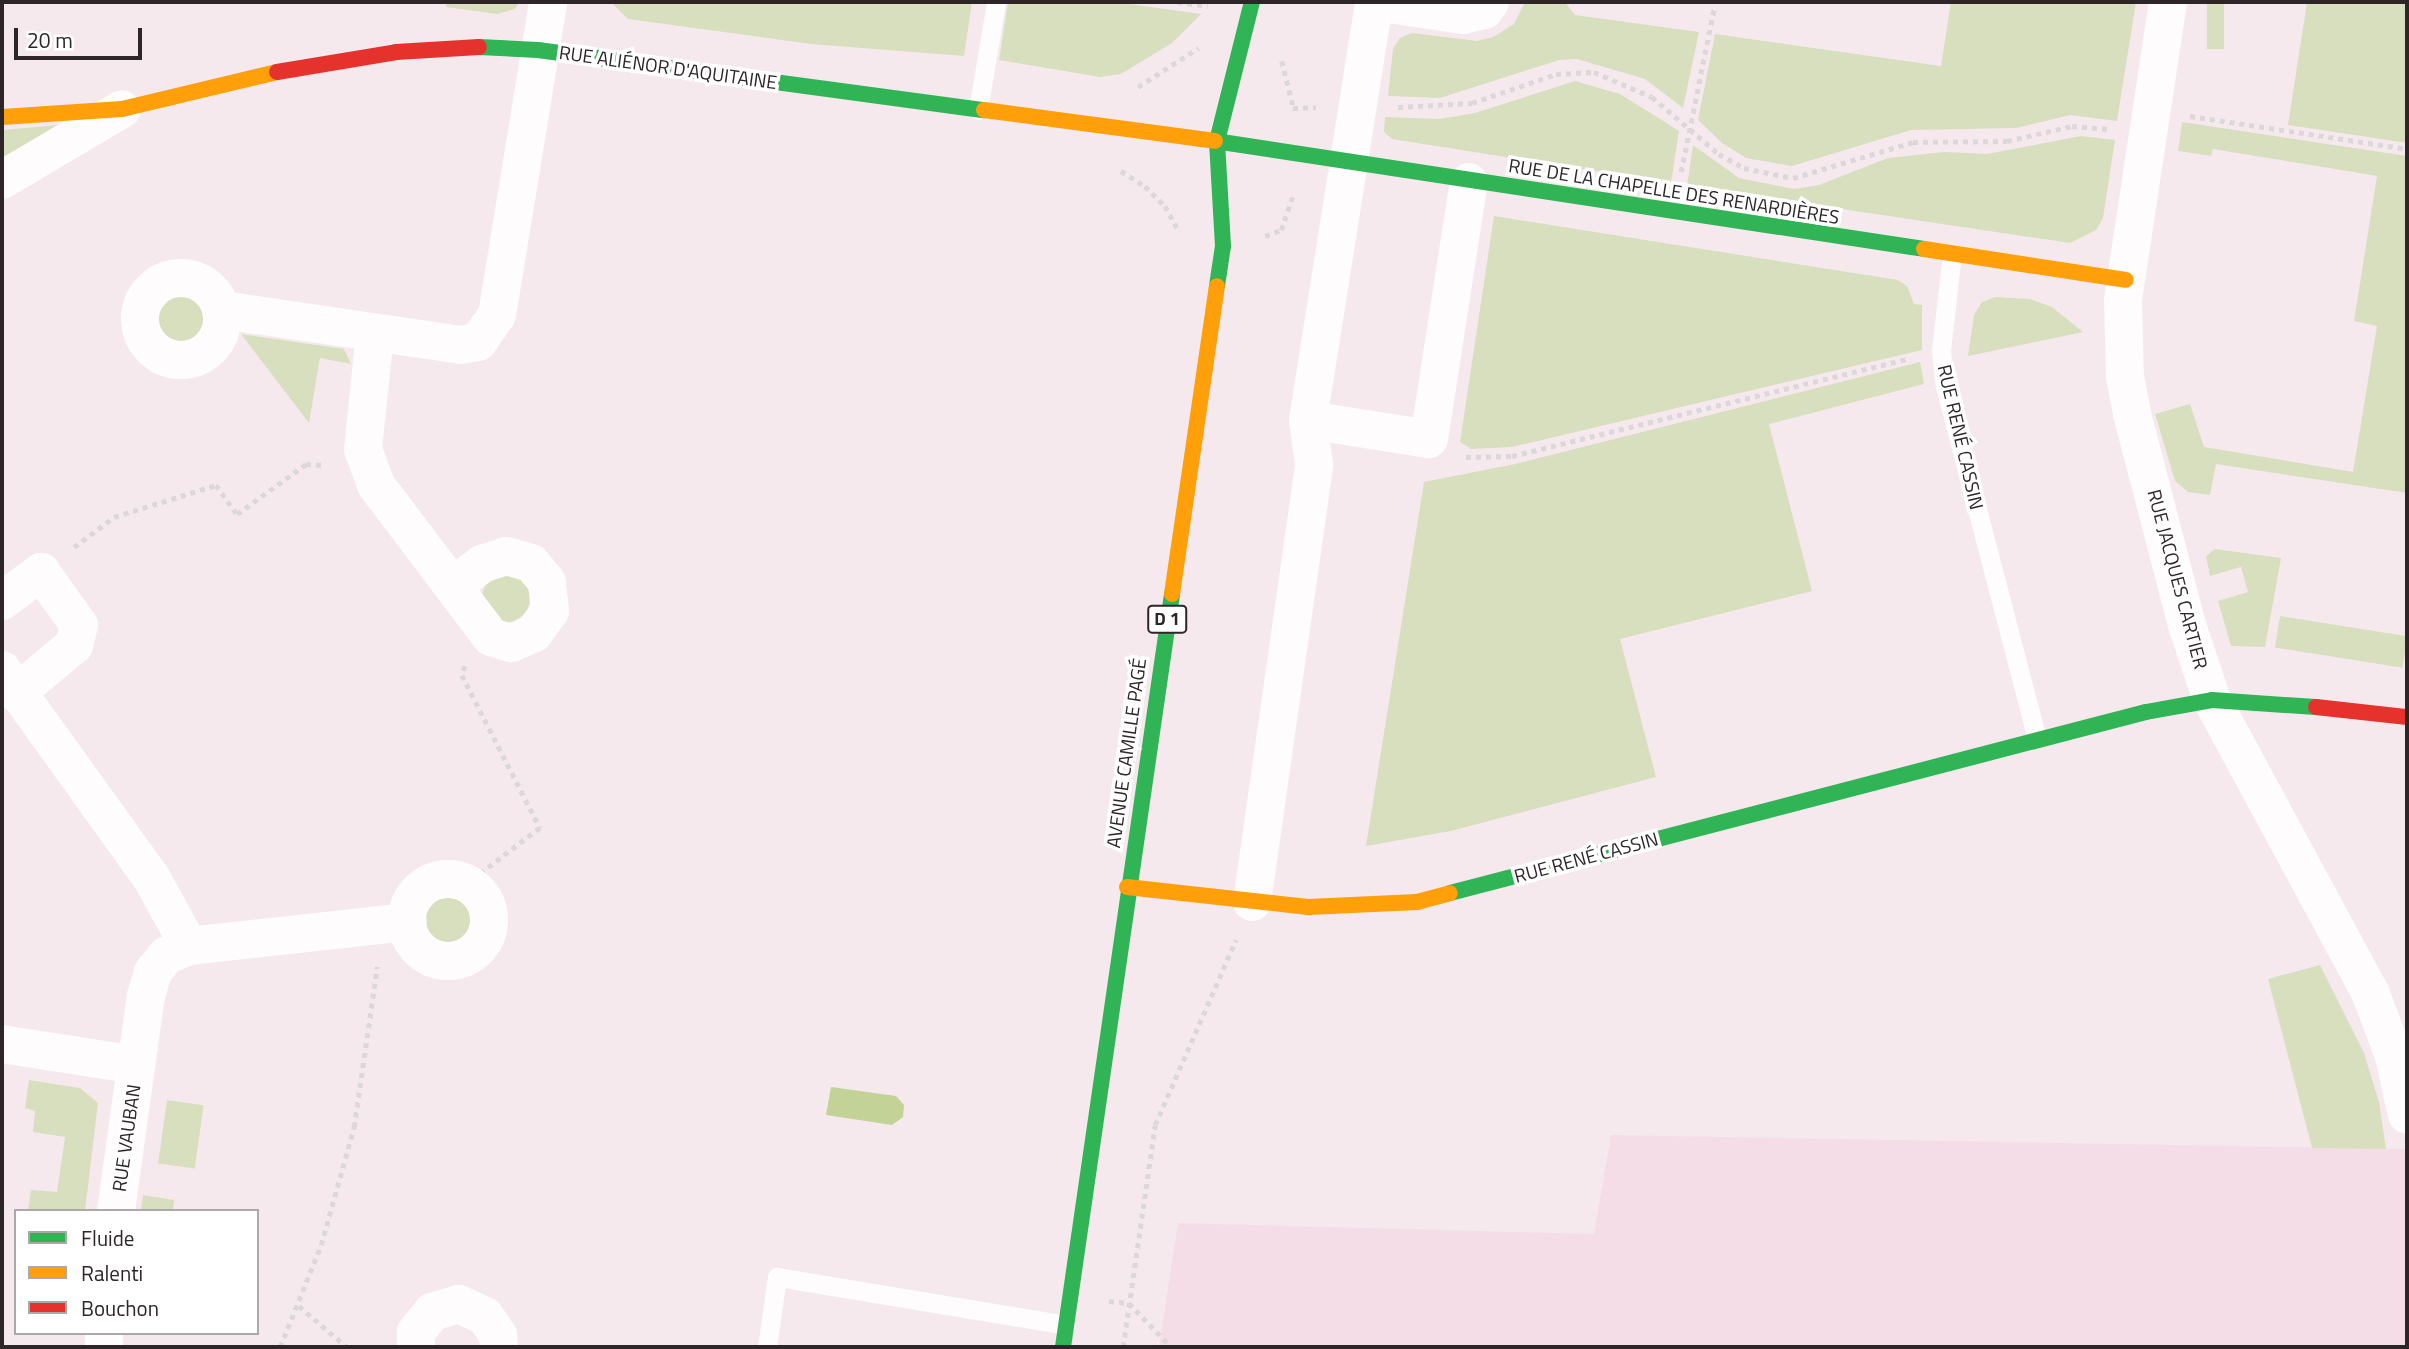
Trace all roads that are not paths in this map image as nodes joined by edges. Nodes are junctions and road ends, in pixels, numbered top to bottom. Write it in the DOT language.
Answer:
graph roads {
  1 [pos="548,2"];
  2 [pos="996,2"];
  3 [pos="1252,2"];
  4 [pos="1374,2"];
  5 [pos="1490,2"];
  6 [pos="2168,2"];
  7 [pos="538,50"];
  8 [pos="122,109"];
  9 [pos="978,110"];
  10 [pos="2,117"];
  11 [pos="1217,141"];
  12 [pos="1350,164"];
  13 [pos="2,180"];
  14 [pos="1469,182"];
  15 [pos="1952,254"];
  16 [pos="2126,280"];
  17 [pos="222,310"];
  18 [pos="375,333"];
  19 [pos="1308,420"];
  20 [pos="453,586"];
  21 [pos="2,601"];
  22 [pos="9,681"];
  23 [pos="2212,700"];
  24 [pos="2407,717"];
  25 [pos="2038,738"];
  26 [pos="1127,887"];
  27 [pos="1252,902"];
  28 [pos="396,923"];
  29 [pos="189,946"];
  30 [pos="2,1044"];
  31 [pos="136,1065"];
  32 [pos="2407,1115"];
  33 [pos="116,1209"];
  34 [pos="1066,1325"];
  35 [pos="416,1347"];
  36 [pos="499,1347"];
  37 [pos="767,1347"];
  38 [pos="1063,1347"];
  1 -- 7 [label="street"];
  2 -- 9 [label="lane"];
  3 -- 11 [label="street, AVENUE CAMILLE PAGÉ / D 1"];
  4 -- 5 [label="street"];
  4 -- 12 [label="street"];
  6 -- 16 [label="street, RUE JACQUES CARTIER"];
  7 -- 8 [label="street, RUE ALIÉNOR D'AQUITAINE"];
  7 -- 9 [label="street, RUE ALIÉNOR D'AQUITAINE"];
  7 -- 18 [label="street"];
  8 -- 10 [label="street, RUE ALIÉNOR D'AQUITAINE"];
  8 -- 13 [label="street, RUE ALIÉNOR D'AQUITAINE"];
  9 -- 11 [label="street, RUE ALIÉNOR D'AQUITAINE"];
  11 -- 12 [label="street, RUE DE LA CHAPELLE DES RENARDIÈRES"];
  11 -- 26 [label="street, AVENUE CAMILLE PAGÉ / D 1"];
  12 -- 14 [label="street, RUE DE LA CHAPELLE DES RENARDIÈRES"];
  12 -- 19 [label="street"];
  14 -- 15 [label="street, RUE DE LA CHAPELLE DES RENARDIÈRES"];
  14 -- 19 [label="street"];
  15 -- 16 [label="street, RUE DE LA CHAPELLE DES RENARDIÈRES"];
  15 -- 25 [label="lane, RUE RENÉ CASSIN"];
  16 -- 23 [label="street, RUE JACQUES CARTIER"];
  17 -- 18 [label="street"];
  18 -- 20 [label="street"];
  19 -- 27 [label="street"];
  20 -- 20 [label="street"];
  21 -- 22 [label="street"];
  22 -- 29 [label="street"];
  23 -- 24 [label="street, RUE RENÉ CASSIN"];
  23 -- 25 [label="street, RUE RENÉ CASSIN"];
  23 -- 32 [label="street, RUE JACQUES CARTIER"];
  25 -- 27 [label="street, RUE RENÉ CASSIN"];
  26 -- 27 [label="street, RUE RENÉ CASSIN"];
  26 -- 34 [label="street, AVENUE CAMILLE PAGÉ / D 1"];
  28 -- 28 [label="street"];
  28 -- 29 [label="street"];
  29 -- 31 [label="street, RUE VAUBAN"];
  30 -- 31 [label="street"];
  31 -- 33 [label="street, RUE VAUBAN"];
  34 -- 37 [label="lane"];
  34 -- 38 [label="street, AVENUE CAMILLE PAGÉ / D 1"];
  35 -- 36 [label="street"];
}
